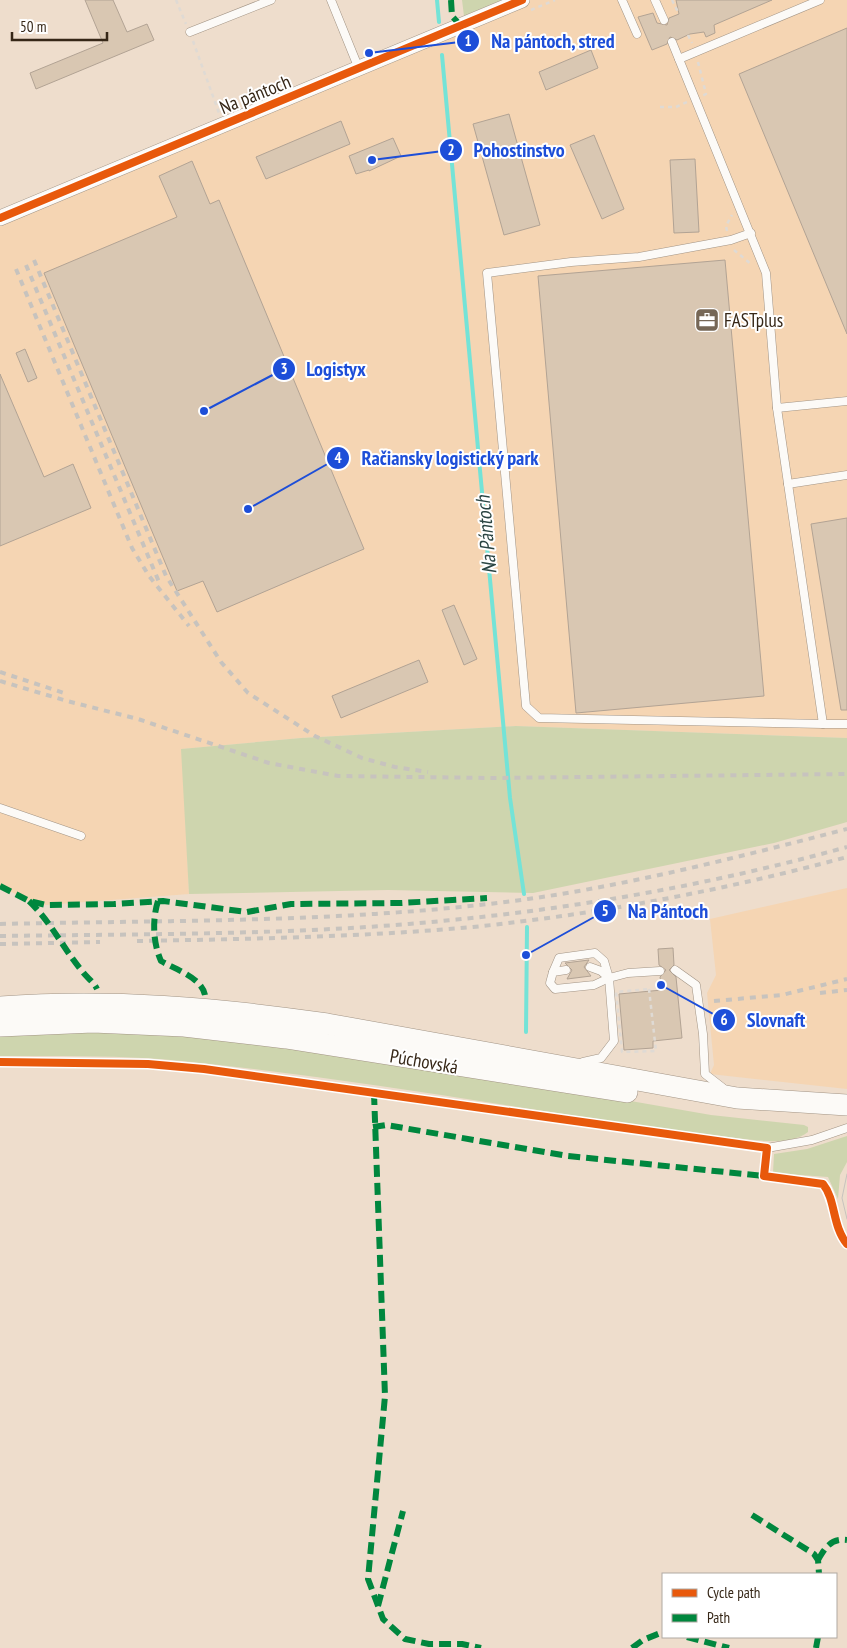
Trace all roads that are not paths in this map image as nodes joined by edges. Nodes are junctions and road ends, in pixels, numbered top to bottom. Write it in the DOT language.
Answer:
graph roads {
  1 [pos="271,0"];
  2 [pos="331,0"];
  3 [pos="522,0"];
  4 [pos="622,0"];
  5 [pos="656,0"];
  6 [pos="820,0"];
  7 [pos="664,20"];
  8 [pos="190,32"];
  9 [pos="637,34"];
  10 [pos="672,42"];
  11 [pos="680,59"];
  12 [pos="359,68"];
  13 [pos="0,218"];
  14 [pos="751,233"];
  15 [pos="847,401"];
  16 [pos="778,408"];
  17 [pos="847,475"];
  18 [pos="788,484"];
  19 [pos="823,724"];
  20 [pos="847,724"];
  21 [pos="0,808"];
  22 [pos="81,836"];
  23 [pos="590,967"];
  24 [pos="566,970"];
  25 [pos="675,970"];
  26 [pos="660,971"];
  27 [pos="553,972"];
  28 [pos="609,978"];
  29 [pos="0,1007"];
  30 [pos="0,1026"];
  31 [pos="497,1054"];
  32 [pos="0,1062"];
  33 [pos="737,1098"];
  34 [pos="847,1105"];
  35 [pos="847,1119"];
  36 [pos="847,1128"];
  1 -- 8 [label="lane"];
  2 -- 12 [label="lane"];
  3 -- 12 [label="street, Na pántoch"];
  4 -- 9 [label="lane"];
  5 -- 7 [label="lane"];
  6 -- 11 [label="lane"];
  10 -- 11 [label="lane"];
  11 -- 14 [label="lane"];
  12 -- 13 [label="street, Na pántoch"];
  14 -- 16 [label="lane"];
  14 -- 19 [label="lane"];
  15 -- 16 [label="lane"];
  16 -- 18 [label="lane"];
  17 -- 18 [label="lane"];
  18 -- 19 [label="lane"];
  19 -- 20 [label="lane"];
  21 -- 22 [label="lane"];
  23 -- 28 [label="lane"];
  24 -- 27 [label="lane"];
  25 -- 33 [label="lane"];
  26 -- 28 [label="lane"];
  27 -- 28 [label="lane"];
  27 -- 28 [label="lane"];
  28 -- 31 [label="lane"];
  29 -- 31 [label="main road, Púchovská"];
  30 -- 35 [label="main road, Púchovská"];
  31 -- 33 [label="main road, Púchovská"];
  32 -- 36 [label="lane"];
  33 -- 34 [label="main road, Púchovská"];
}
